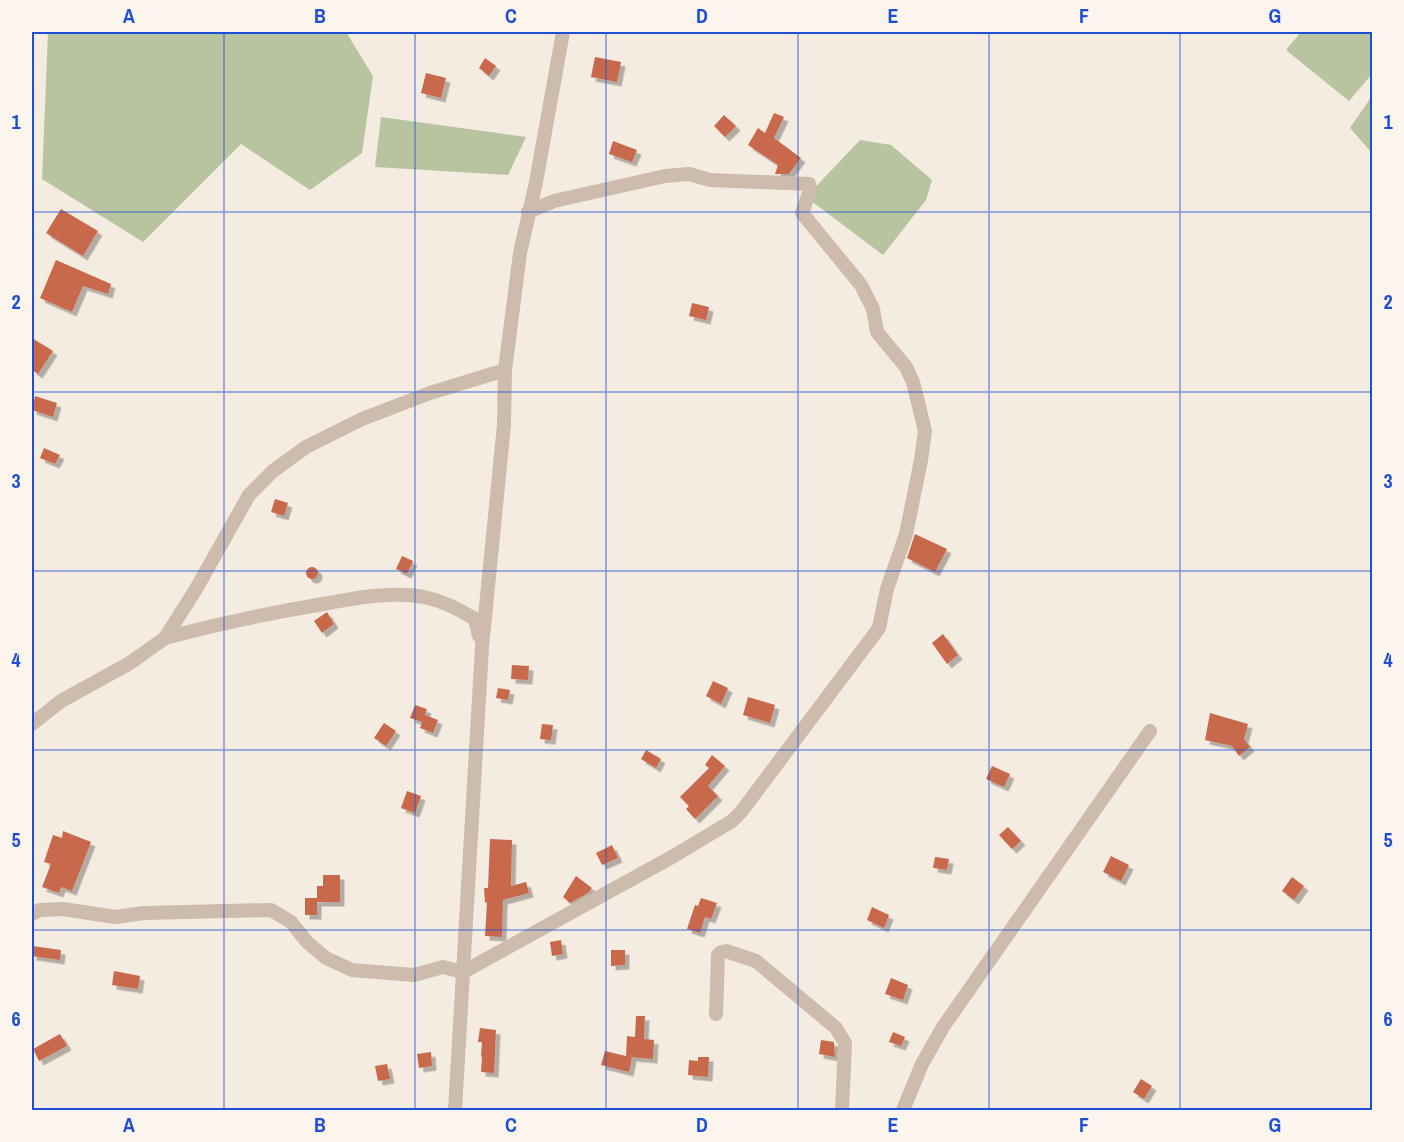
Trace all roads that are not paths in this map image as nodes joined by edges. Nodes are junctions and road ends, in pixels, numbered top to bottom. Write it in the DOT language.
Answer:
graph roads {
  1 [pos="563,32"];
  2 [pos="528,212"];
  3 [pos="506,370"];
  4 [pos="165,638"];
  5 [pos="482,647"];
  6 [pos="32,724"];
  7 [pos="1150,731"];
  8 [pos="32,914"];
  9 [pos="463,972"];
  10 [pos="716,1014"];
  11 [pos="455,1110"];
  12 [pos="842,1110"];
  13 [pos="903,1110"];
  1 -- 2 [label="street"];
  2 -- 3 [label="street"];
  2 -- 9 [label="street"];
  3 -- 4 [label="street"];
  3 -- 5 [label="street"];
  4 -- 5 [label="street"];
  4 -- 6 [label="street"];
  5 -- 9 [label="street"];
  7 -- 13 [label="street"];
  8 -- 9 [label="street"];
  9 -- 11 [label="street"];
  10 -- 12 [label="street"];
}
